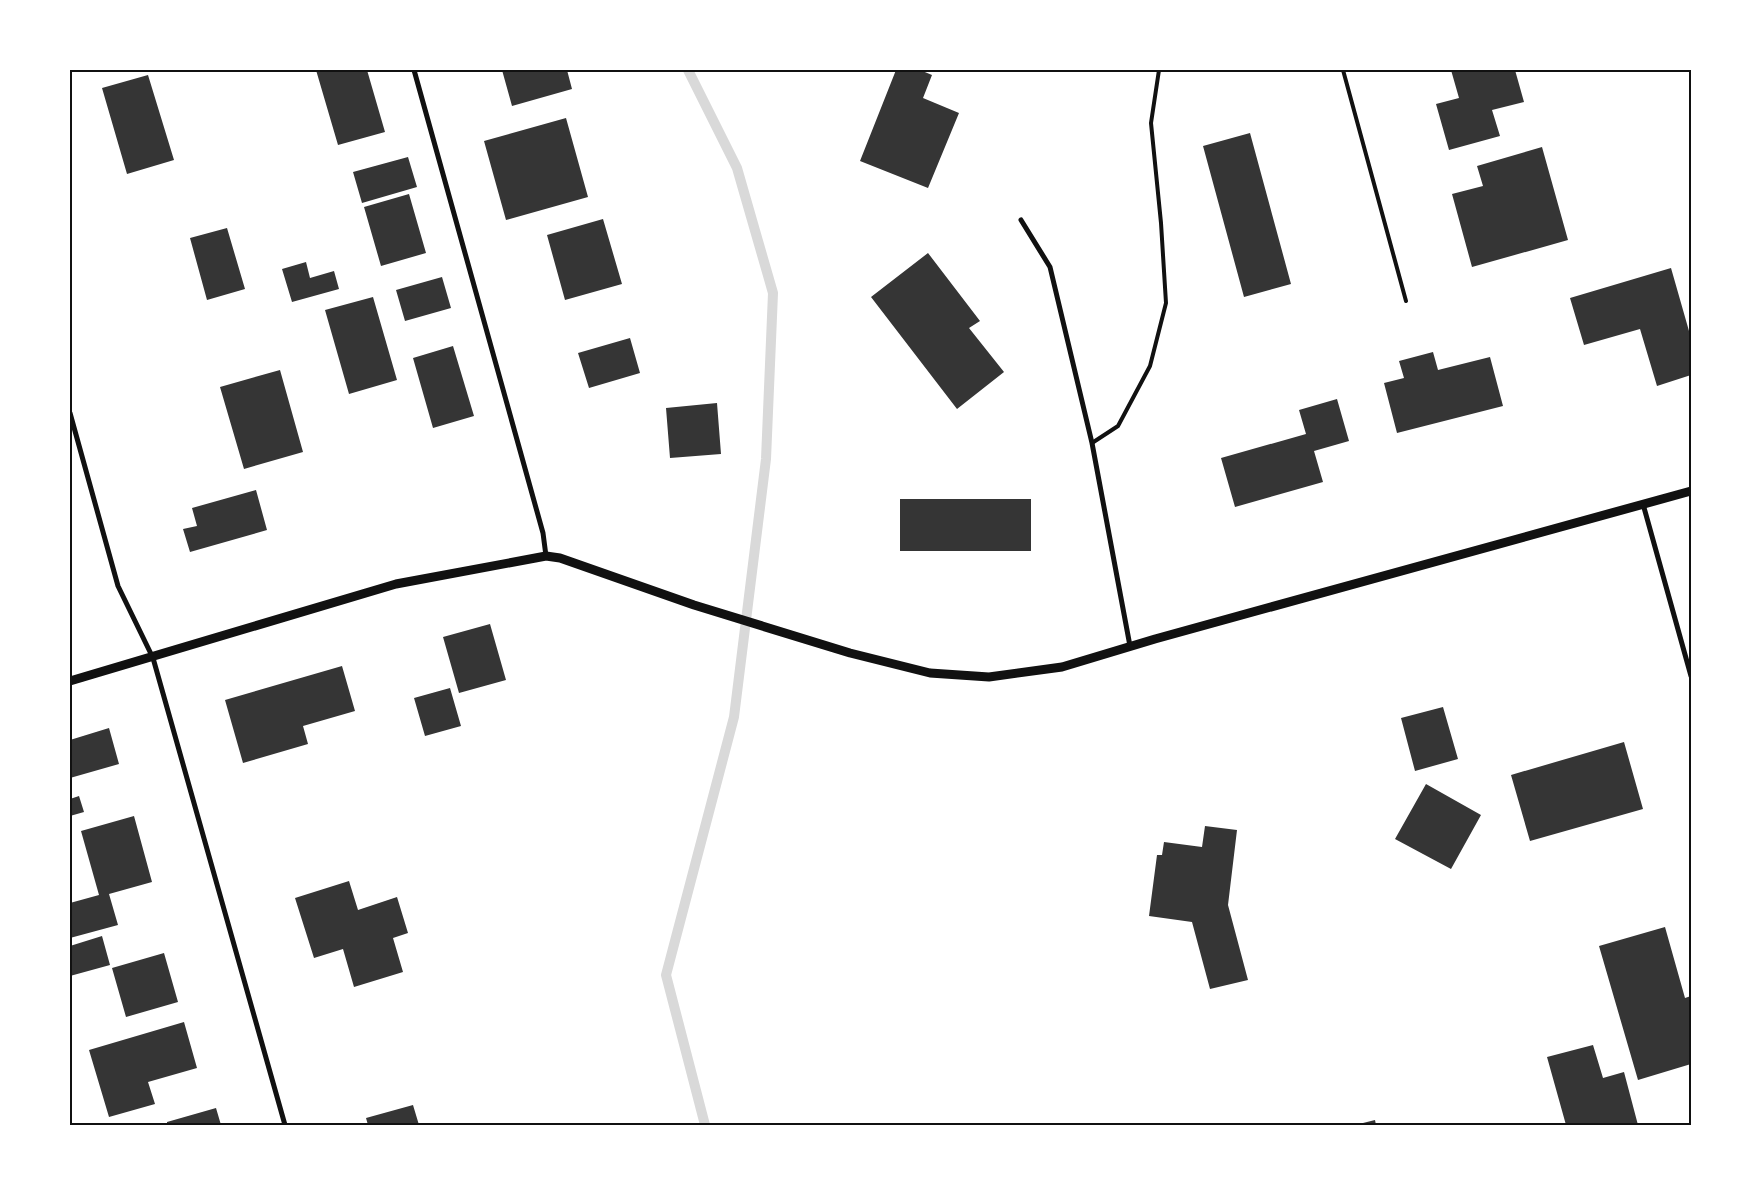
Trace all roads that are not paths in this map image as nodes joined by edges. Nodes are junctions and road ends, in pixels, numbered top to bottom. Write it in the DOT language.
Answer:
graph roads {
  1 [pos="414,70"];
  2 [pos="1159,70"];
  3 [pos="1343,70"];
  4 [pos="1021,220"];
  5 [pos="1406,301"];
  6 [pos="70,413"];
  7 [pos="1092,443"];
  8 [pos="1691,491"];
  9 [pos="1643,504"];
  10 [pos="546,556"];
  11 [pos="1130,646"];
  12 [pos="153,658"];
  13 [pos="1691,676"];
  14 [pos="70,681"];
  15 [pos="285,1125"];
  1 -- 10 [label="street"];
  2 -- 7 [label="lane"];
  3 -- 5 [label="lane"];
  4 -- 7 [label="street"];
  6 -- 12 [label="street"];
  7 -- 11 [label="street"];
  8 -- 9 [label="street"];
  9 -- 11 [label="street"];
  9 -- 13 [label="street"];
  10 -- 11 [label="street"];
  10 -- 12 [label="street"];
  12 -- 14 [label="street"];
  12 -- 15 [label="street"];
}
